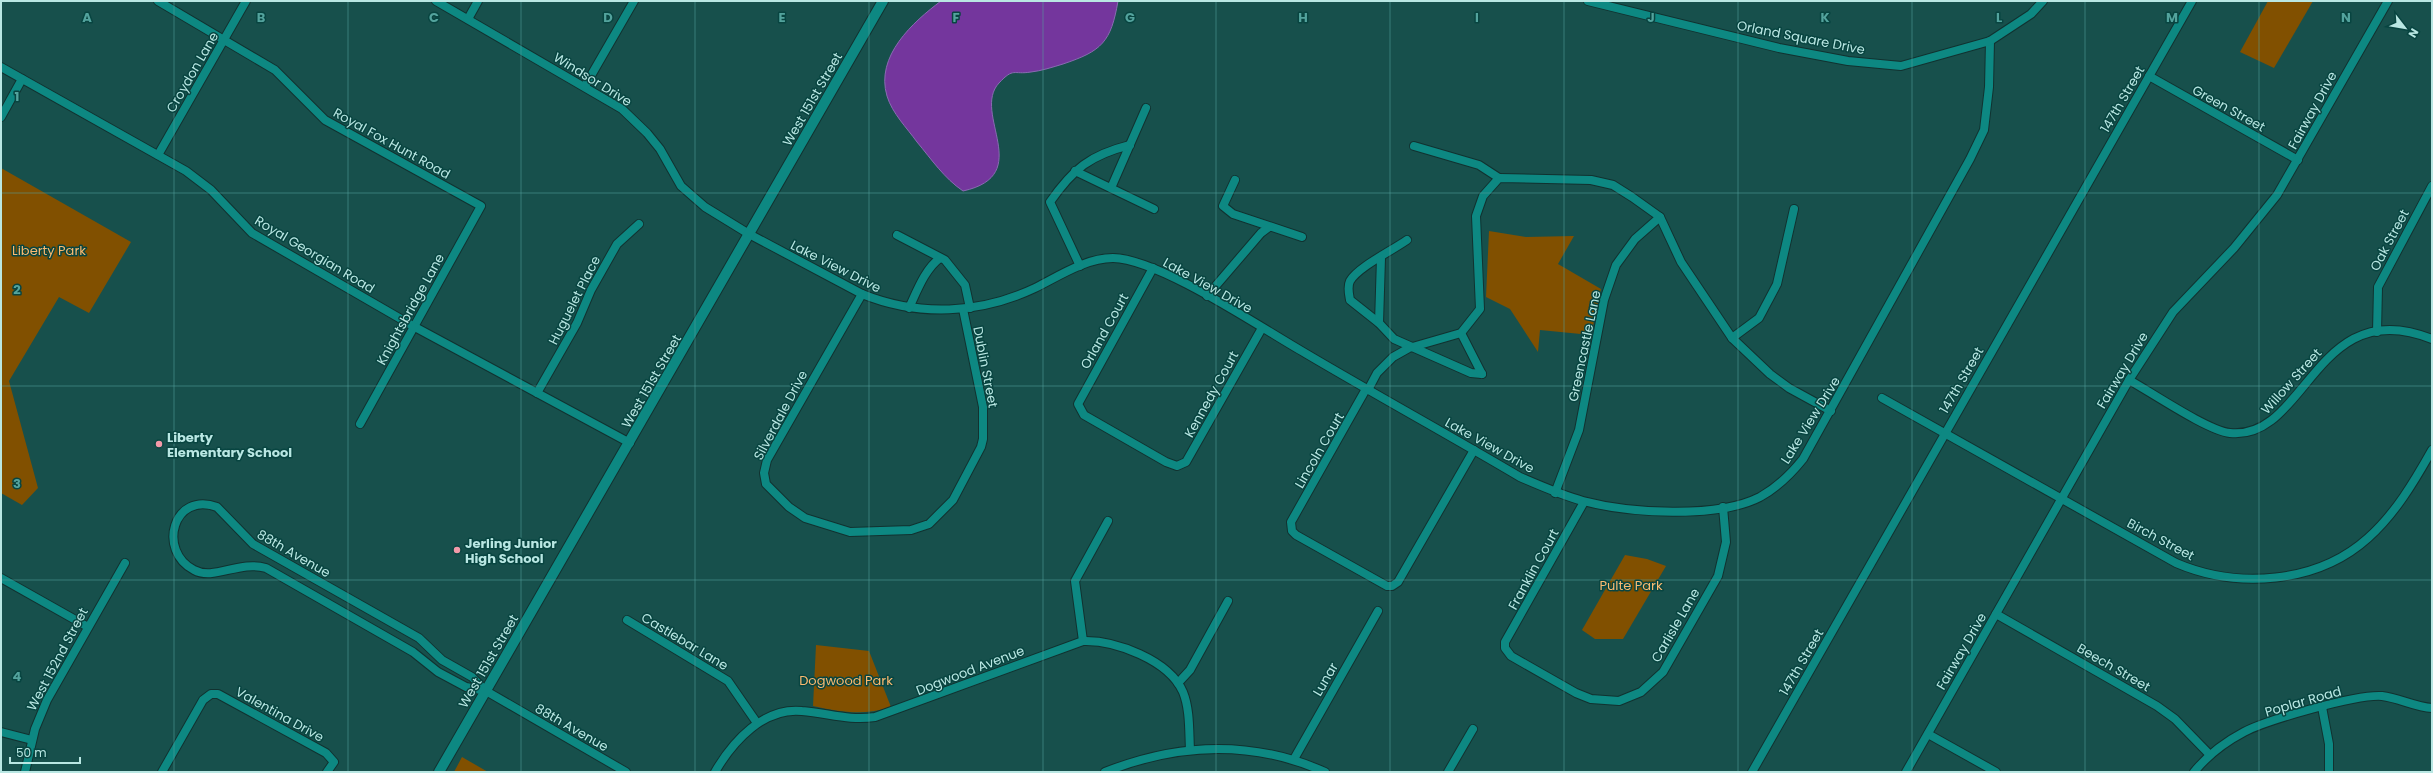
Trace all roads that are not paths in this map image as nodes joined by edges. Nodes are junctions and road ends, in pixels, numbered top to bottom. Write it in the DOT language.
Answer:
graph roads {
  1 [pos="158,1"];
  2 [pos="246,1"];
  3 [pos="436,1"];
  4 [pos="478,1"];
  5 [pos="634,1"];
  6 [pos="883,1"];
  7 [pos="1588,1"];
  8 [pos="2043,1"];
  9 [pos="2192,1"];
  10 [pos="2388,1"];
  11 [pos="468,19"];
  12 [pos="225,39"];
  13 [pos="1990,41"];
  14 [pos="1,67"];
  15 [pos="2149,76"];
  16 [pos="22,79"];
  17 [pos="585,86"];
  18 [pos="1146,108"];
  19 [pos="1,117"];
  20 [pos="1130,145"];
  21 [pos="1414,146"];
  22 [pos="158,155"];
  23 [pos="2298,160"];
  24 [pos="1075,171"];
  25 [pos="1500,178"];
  26 [pos="1235,180"];
  27 [pos="2432,186"];
  28 [pos="1111,188"];
  29 [pos="481,206"];
  30 [pos="1154,209"];
  31 [pos="1794,209"];
  32 [pos="1660,216"];
  33 [pos="639,224"];
  34 [pos="1269,227"];
  35 [pos="749,234"];
  36 [pos="897,235"];
  37 [pos="1302,238"];
  38 [pos="1407,240"];
  39 [pos="940,258"];
  40 [pos="1380,258"];
  41 [pos="1080,266"];
  42 [pos="1153,268"];
  43 [pos="862,294"];
  44 [pos="1207,296"];
  45 [pos="909,308"];
  46 [pos="966,309"];
  47 [pos="1379,322"];
  48 [pos="413,326"];
  49 [pos="1262,328"];
  50 [pos="2377,332"];
  51 [pos="1461,333"];
  52 [pos="1732,338"];
  53 [pos="2432,339"];
  54 [pos="1409,348"];
  55 [pos="2129,380"];
  56 [pos="1367,390"];
  57 [pos="537,393"];
  58 [pos="1882,398"];
  59 [pos="1831,411"];
  60 [pos="360,424"];
  61 [pos="1945,433"];
  62 [pos="630,443"];
  63 [pos="1474,450"];
  64 [pos="2432,450"];
  65 [pos="1177,466"];
  66 [pos="1555,493"];
  67 [pos="2062,498"];
  68 [pos="1584,502"];
  69 [pos="1723,507"];
  70 [pos="1108,521"];
  71 [pos="873,532"];
  72 [pos="125,563"];
  73 [pos="1,578"];
  74 [pos="1228,601"];
  75 [pos="1378,611"];
  76 [pos="1996,614"];
  77 [pos="627,620"];
  78 [pos="88,627"];
  79 [pos="1083,641"];
  80 [pos="1505,648"];
  81 [pos="1178,683"];
  82 [pos="486,691"];
  83 [pos="2322,708"];
  84 [pos="2432,708"];
  85 [pos="757,723"];
  86 [pos="1473,729"];
  87 [pos="1,732"];
  88 [pos="1928,734"];
  89 [pos="32,740"];
  90 [pos="1190,750"];
  91 [pos="2210,755"];
  92 [pos="1294,759"];
  93 [pos="25,772"];
  94 [pos="162,772"];
  95 [pos="327,772"];
  96 [pos="439,772"];
  97 [pos="626,772"];
  98 [pos="715,772"];
  99 [pos="1105,772"];
  100 [pos="1325,772"];
  101 [pos="1448,772"];
  102 [pos="1752,772"];
  103 [pos="1906,772"];
  104 [pos="1996,772"];
  105 [pos="2194,772"];
  106 [pos="2329,772"];
  1 -- 12 [label="street, Royal Fox Hunt Road"];
  2 -- 12 [label="street, Croydon Lane"];
  3 -- 11 [label="street, Windsor Drive"];
  4 -- 11 [label="street"];
  5 -- 17 [label="street"];
  6 -- 35 [label="street, West 151st Street"];
  7 -- 13 [label="street, Orland Square Drive"];
  8 -- 13 [label="street, Orland Square Drive"];
  9 -- 15 [label="street, 147th Street"];
  10 -- 23 [label="street, Fairway Drive"];
  11 -- 17 [label="street, Windsor Drive"];
  12 -- 22 [label="street, Croydon Lane"];
  12 -- 29 [label="street, Royal Fox Hunt Road"];
  13 -- 59 [label="street, Lake View Drive"];
  14 -- 16 [label="street, Royal Georgian Road"];
  15 -- 23 [label="street, Green Street"];
  15 -- 61 [label="street, 147th Street"];
  16 -- 19 [label="street"];
  16 -- 22 [label="street, Royal Georgian Road"];
  17 -- 35 [label="street, Windsor Drive"];
  18 -- 20 [label="street"];
  20 -- 24 [label="street"];
  20 -- 28 [label="street"];
  21 -- 25 [label="street"];
  22 -- 48 [label="street, Royal Georgian Road"];
  23 -- 55 [label="street, Fairway Drive"];
  24 -- 28 [label="street"];
  24 -- 41 [label="street"];
  25 -- 32 [label="street"];
  25 -- 51 [label="street"];
  26 -- 34 [label="street"];
  27 -- 50 [label="street, Oak Street"];
  28 -- 30 [label="street"];
  29 -- 48 [label="street, Knightsbridge Lane"];
  31 -- 52 [label="street"];
  32 -- 52 [label="street"];
  32 -- 66 [label="street, Greencastle Lane"];
  33 -- 57 [label="street, Huguelet Place"];
  34 -- 37 [label="street"];
  34 -- 44 [label="street"];
  35 -- 43 [label="street, Lake View Drive"];
  35 -- 62 [label="street, West 151st Street"];
  36 -- 39 [label="street, Dublin Street"];
  38 -- 40 [label="street"];
  39 -- 45 [label="street"];
  39 -- 46 [label="street, Dublin Street"];
  40 -- 47 [label="street"];
  40 -- 47 [label="street"];
  41 -- 42 [label="street, Lake View Drive"];
  41 -- 46 [label="street, Lake View Drive"];
  42 -- 44 [label="street, Lake View Drive"];
  42 -- 65 [label="street, Orland Court"];
  43 -- 45 [label="street, Lake View Drive"];
  43 -- 71 [label="street, Silverdale Drive"];
  44 -- 49 [label="street, Lake View Drive"];
  45 -- 46 [label="street, Lake View Drive"];
  46 -- 71 [label="street, Dublin Street"];
  47 -- 54 [label="street"];
  48 -- 57 [label="street, Royal Georgian Road"];
  48 -- 60 [label="street, Knightsbridge Lane"];
  49 -- 56 [label="street, Lake View Drive"];
  49 -- 65 [label="street, Kennedy Court"];
  50 -- 53 [label="street, Willow Street"];
  50 -- 55 [label="street, Willow Street"];
  51 -- 54 [label="street, Lincoln Court"];
  51 -- 54 [label="street"];
  52 -- 59 [label="street"];
  54 -- 56 [label="street, Lincoln Court"];
  55 -- 67 [label="street, Fairway Drive"];
  56 -- 63 [label="street, Lake View Drive"];
  56 -- 63 [label="street, Lincoln Court"];
  57 -- 62 [label="street, Royal Georgian Road"];
  58 -- 61 [label="street, Birch Street"];
  59 -- 69 [label="street, Lake View Drive"];
  61 -- 67 [label="street, Birch Street"];
  61 -- 102 [label="street, 147th Street"];
  62 -- 82 [label="street, West 151st Street"];
  63 -- 66 [label="street, Lake View Drive"];
  64 -- 67 [label="street, Birch Street"];
  66 -- 68 [label="street, Lake View Drive"];
  67 -- 76 [label="street, Fairway Drive"];
  68 -- 69 [label="street, Lake View Drive"];
  68 -- 80 [label="street, Franklin Court"];
  69 -- 80 [label="street, Carlisle Lane"];
  70 -- 79 [label="street"];
  72 -- 78 [label="street, West 152nd Street"];
  73 -- 78 [label="street"];
  74 -- 81 [label="street"];
  75 -- 92 [label="street, Lunar"];
  76 -- 88 [label="street, Fairway Drive"];
  76 -- 91 [label="street, Beech Street"];
  77 -- 85 [label="street, Castlebar Lane"];
  78 -- 89 [label="street, West 152nd Street"];
  79 -- 81 [label="street, Dogwood Avenue"];
  79 -- 85 [label="street, Dogwood Avenue"];
  81 -- 90 [label="street, Dogwood Avenue"];
  82 -- 82 [label="street, 88th Avenue"];
  82 -- 96 [label="street, West 151st Street"];
  82 -- 97 [label="street, 88th Avenue"];
  83 -- 84 [label="street, Poplar Road"];
  83 -- 91 [label="street, Poplar Road"];
  83 -- 106 [label="street"];
  85 -- 98 [label="street, Dogwood Avenue"];
  86 -- 101 [label="street"];
  87 -- 89 [label="street"];
  88 -- 103 [label="street, Fairway Drive"];
  88 -- 104 [label="street"];
  89 -- 93 [label="street, West 152nd Street"];
  90 -- 92 [label="street"];
  90 -- 99 [label="street"];
  91 -- 105 [label="street, Poplar Road"];
  92 -- 100 [label="street"];
  94 -- 95 [label="street, Valentina Drive"];
}
